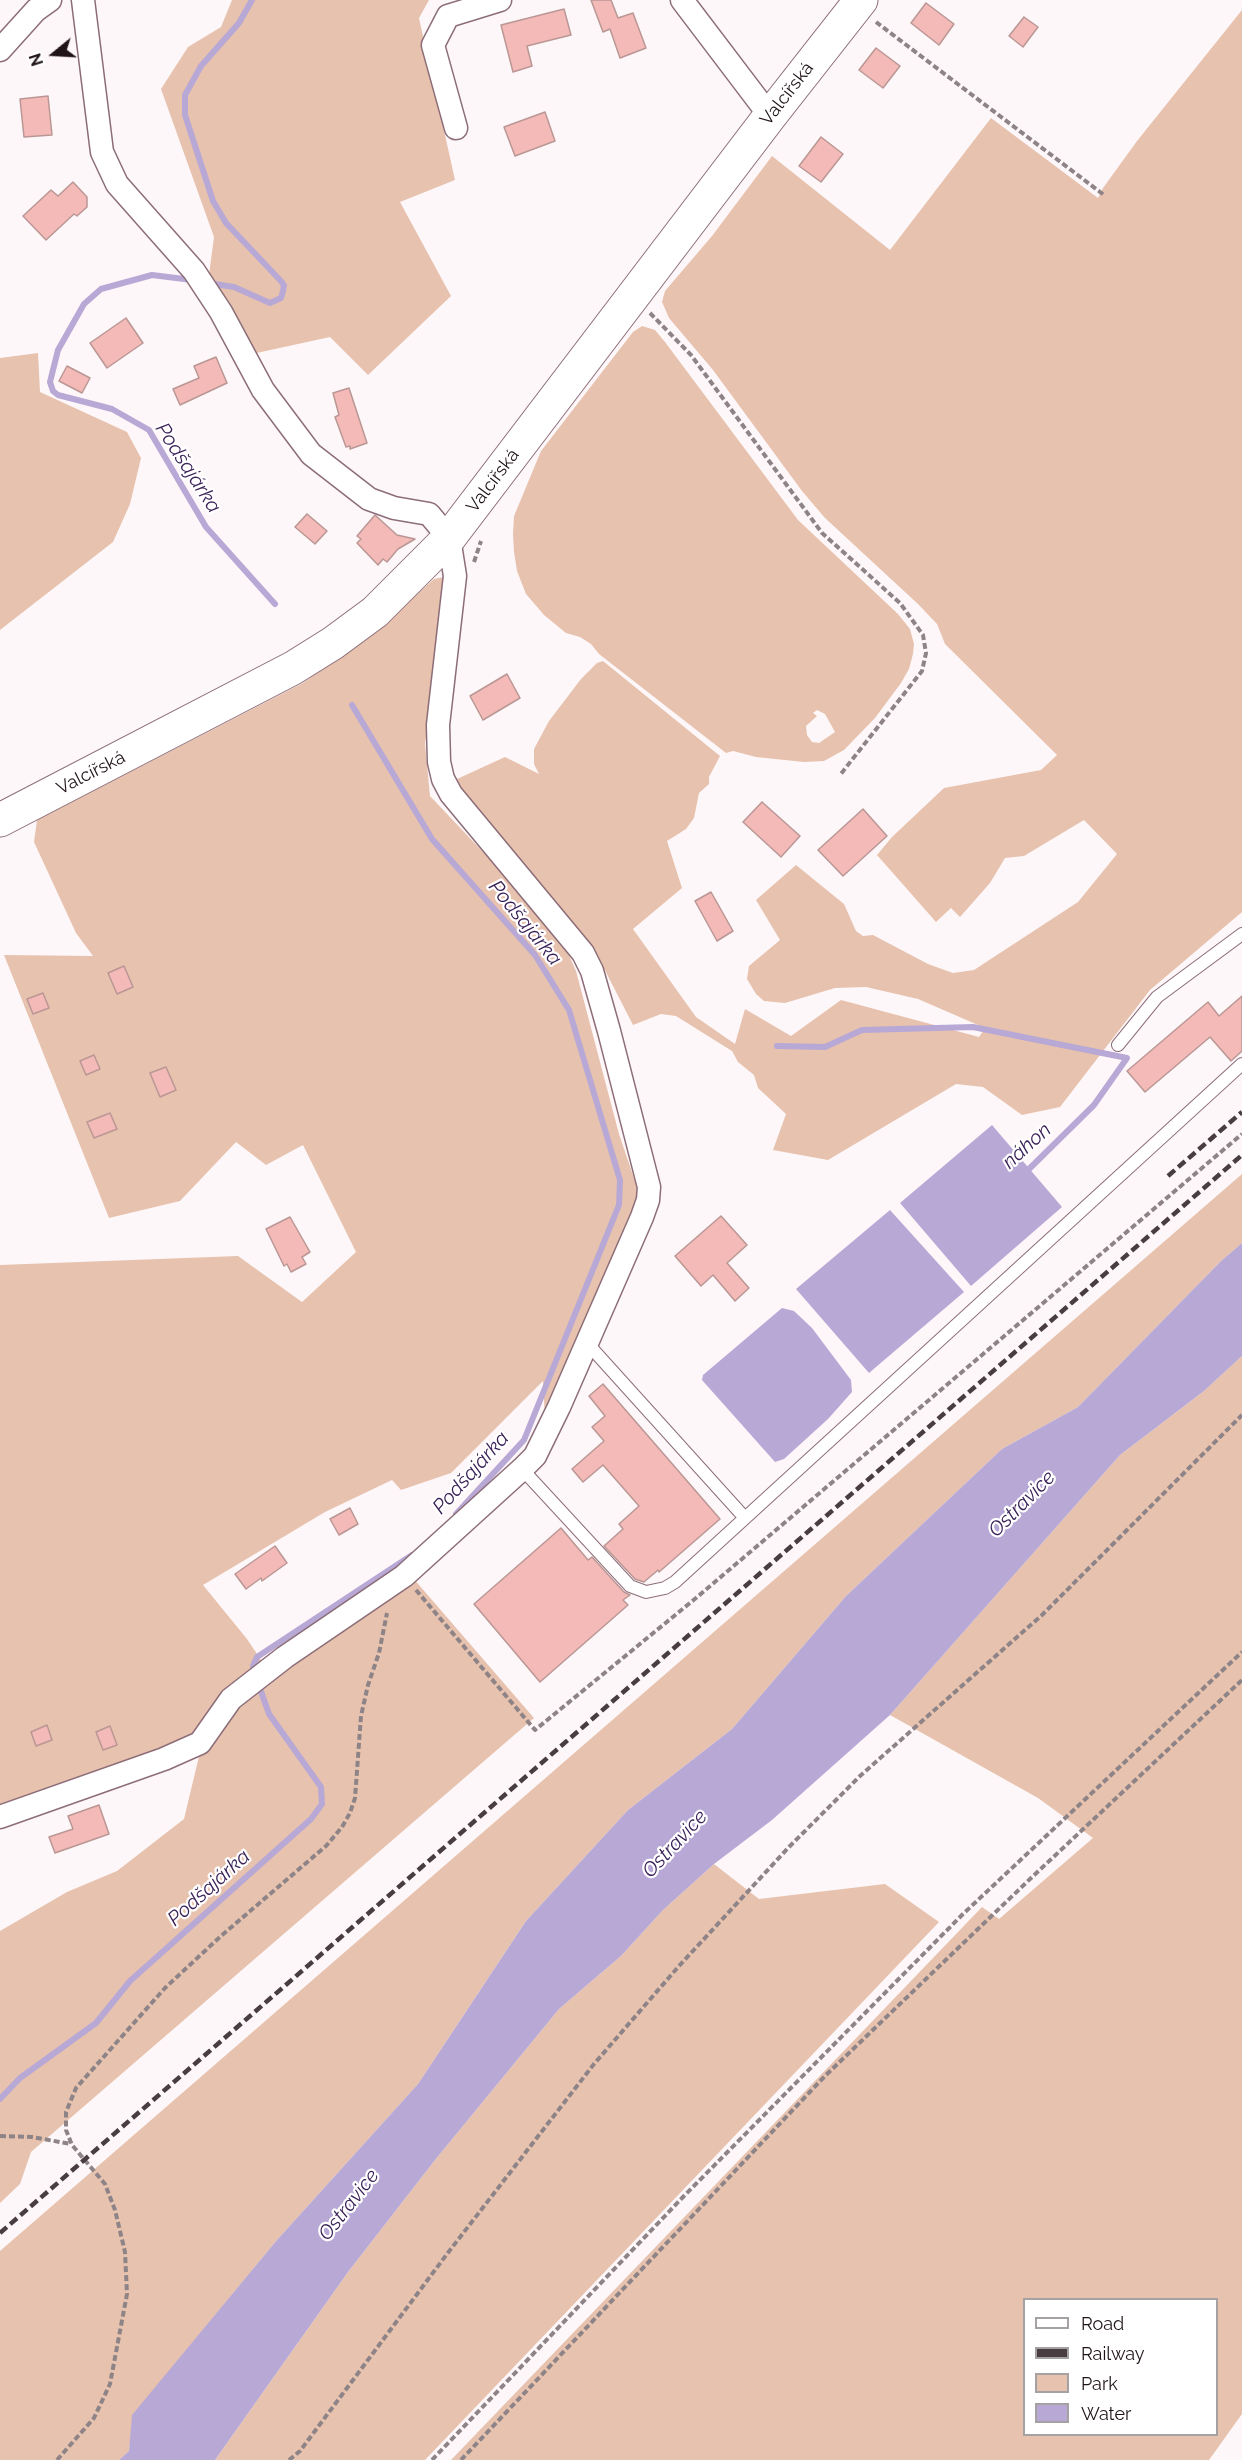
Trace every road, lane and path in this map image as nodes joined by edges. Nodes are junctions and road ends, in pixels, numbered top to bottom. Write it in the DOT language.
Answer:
graph roads {
  1 [pos="50,0"];
  2 [pos="83,0"];
  3 [pos="500,0"];
  4 [pos="682,0"];
  5 [pos="859,3"];
  6 [pos="0,50"];
  7 [pos="770,116"];
  8 [pos="456,128"];
  9 [pos="1104,195"];
  10 [pos="633,295"];
  11 [pos="449,538"];
  12 [pos="840,775"];
  13 [pos="0,820"];
  14 [pos="1242,934"];
  15 [pos="1118,1045"];
  16 [pos="1242,1064"];
  17 [pos="587,1343"];
  18 [pos="1242,1414"];
  19 [pos="522,1469"];
  20 [pos="745,1518"];
  21 [pos="386,1588"];
  22 [pos="1242,1652"];
  23 [pos="1242,1680"];
  24 [pos="0,1817"];
  25 [pos="0,2136"];
  26 [pos="72,2145"];
  27 [pos="57,2460"];
  28 [pos="289,2460"];
  29 [pos="432,2460"];
  30 [pos="461,2460"];
  1 -- 6 [label="street"];
  2 -- 11 [label="street"];
  3 -- 8 [label="street"];
  4 -- 7 [label="street"];
  5 -- 7 [label="main road, Valcířská"];
  5 -- 9 [label="path"];
  7 -- 10 [label="main road, Valcířská"];
  10 -- 11 [label="main road, Valcířská"];
  10 -- 12 [label="path"];
  11 -- 13 [label="main road, Valcířská"];
  11 -- 17 [label="street"];
  14 -- 15 [label="lane"];
  16 -- 20 [label="lane"];
  17 -- 19 [label="street"];
  17 -- 20 [label="lane"];
  18 -- 28 [label="path"];
  19 -- 20 [label="lane"];
  19 -- 21 [label="street"];
  21 -- 24 [label="street"];
  21 -- 26 [label="path"];
  22 -- 29 [label="path"];
  23 -- 30 [label="path"];
  25 -- 26 [label="path"];
  26 -- 27 [label="path"];
}
